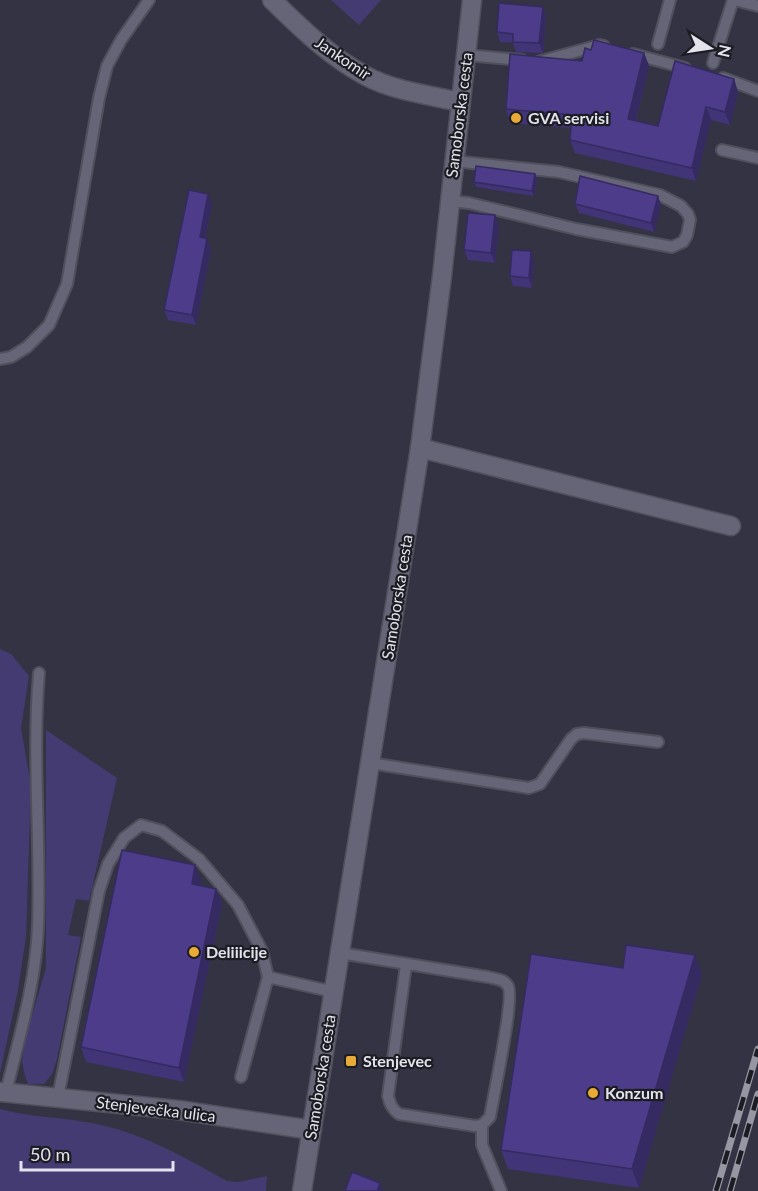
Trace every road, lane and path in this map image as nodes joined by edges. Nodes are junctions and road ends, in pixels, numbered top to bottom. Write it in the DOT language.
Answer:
graph roads {
  1 [pos="149,0"];
  2 [pos="272,0"];
  3 [pos="471,0"];
  4 [pos="670,0"];
  5 [pos="734,0"];
  6 [pos="758,6"];
  7 [pos="658,44"];
  8 [pos="611,48"];
  9 [pos="623,51"];
  10 [pos="466,55"];
  11 [pos="713,63"];
  12 [pos="692,69"];
  13 [pos="715,75"];
  14 [pos="758,91"];
  15 [pos="460,102"];
  16 [pos="722,150"];
  17 [pos="758,158"];
  18 [pos="453,161"];
  19 [pos="450,201"];
  20 [pos="0,359"];
  21 [pos="420,448"];
  22 [pos="731,526"];
  23 [pos="39,673"];
  24 [pos="658,741"];
  25 [pos="370,763"];
  26 [pos="340,953"];
  27 [pos="406,965"];
  28 [pos="268,977"];
  29 [pos="334,992"];
  30 [pos="242,1077"];
  31 [pos="3,1092"];
  32 [pos="58,1097"];
  33 [pos="482,1125"];
  34 [pos="312,1130"];
  35 [pos="302,1191"];
  36 [pos="501,1191"];
  1 -- 20 [label="lane"];
  2 -- 15 [label="street, Jankomir"];
  3 -- 10 [label="street, Samoborska cesta"];
  4 -- 7 [label="lane"];
  5 -- 6 [label="lane"];
  5 -- 11 [label="lane"];
  8 -- 10 [label="lane"];
  9 -- 12 [label="lane"];
  10 -- 15 [label="street, Samoborska cesta"];
  13 -- 14 [label="lane"];
  15 -- 18 [label="street, Samoborska cesta"];
  16 -- 17 [label="lane"];
  18 -- 19 [label="street, Samoborska cesta"];
  18 -- 19 [label="lane"];
  19 -- 21 [label="street, Samoborska cesta"];
  21 -- 22 [label="street"];
  21 -- 25 [label="street, Samoborska cesta"];
  23 -- 31 [label="lane"];
  24 -- 25 [label="lane"];
  25 -- 26 [label="street, Samoborska cesta"];
  26 -- 27 [label="lane"];
  26 -- 29 [label="street, Samoborska cesta"];
  27 -- 33 [label="lane"];
  27 -- 33 [label="lane"];
  28 -- 29 [label="lane"];
  28 -- 30 [label="lane"];
  28 -- 32 [label="lane"];
  29 -- 34 [label="street, Samoborska cesta"];
  31 -- 32 [label="street, Stenjevečka ulica"];
  32 -- 34 [label="street, Stenjevečka ulica"];
  33 -- 36 [label="lane"];
  34 -- 35 [label="street, Samoborska cesta"];
}
